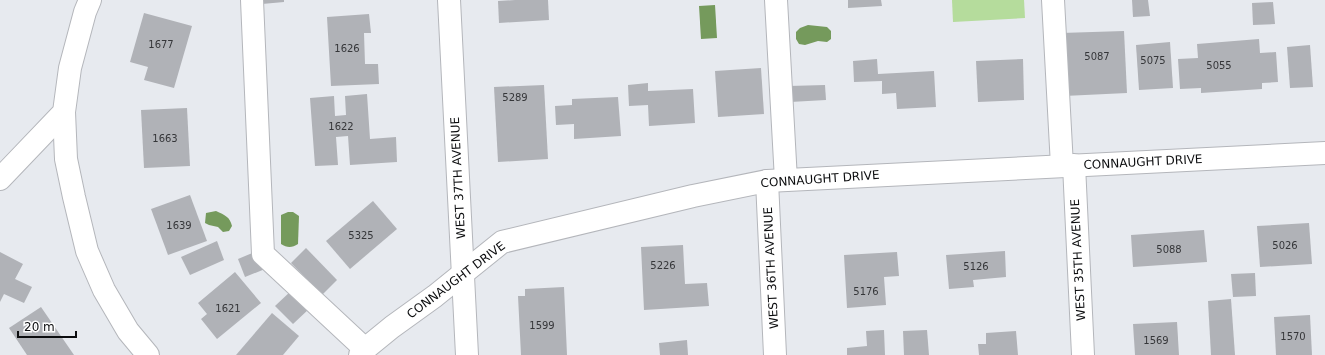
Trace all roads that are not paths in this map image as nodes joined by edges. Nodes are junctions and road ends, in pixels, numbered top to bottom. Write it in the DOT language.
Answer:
graph roads {
  1 [pos="90,0"];
  2 [pos="252,0"];
  3 [pos="449,0"];
  4 [pos="776,0"];
  5 [pos="1052,0"];
  6 [pos="64,112"];
  7 [pos="1325,153"];
  8 [pos="1068,166"];
  9 [pos="0,180"];
  10 [pos="777,181"];
  11 [pos="463,273"];
  12 [pos="362,352"];
  13 [pos="148,355"];
  14 [pos="467,355"];
  15 [pos="775,355"];
  16 [pos="1083,355"];
  1 -- 6 [label="street"];
  2 -- 12 [label="street"];
  3 -- 11 [label="street, WEST 37TH AVENUE"];
  4 -- 10 [label="street, WEST 36TH AVENUE"];
  5 -- 8 [label="street, WEST 35TH AVENUE"];
  6 -- 9 [label="street"];
  6 -- 13 [label="street"];
  7 -- 8 [label="street, CONNAUGHT DRIVE"];
  8 -- 10 [label="street, CONNAUGHT DRIVE"];
  8 -- 16 [label="street, WEST 35TH AVENUE"];
  10 -- 11 [label="street, CONNAUGHT DRIVE"];
  10 -- 15 [label="street, WEST 36TH AVENUE"];
  11 -- 12 [label="street, CONNAUGHT DRIVE"];
  11 -- 14 [label="street, WEST 37TH AVENUE"];
}
